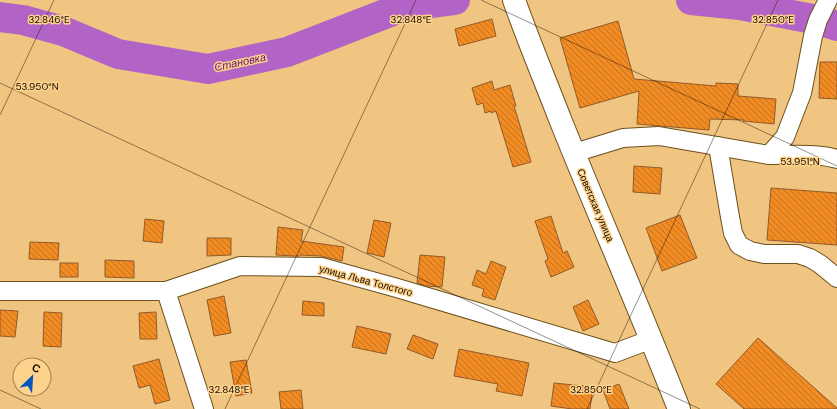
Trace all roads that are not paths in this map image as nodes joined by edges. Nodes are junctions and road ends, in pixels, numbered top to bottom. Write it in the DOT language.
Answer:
graph roads {
  1 [pos="514,0"];
  2 [pos="828,0"];
  3 [pos="718,146"];
  4 [pos="574,153"];
  5 [pos="769,155"];
  6 [pos="837,159"];
  7 [pos="837,278"];
  8 [pos="166,290"];
  9 [pos="0,291"];
  10 [pos="652,339"];
  11 [pos="204,409"];
  12 [pos="679,409"];
  1 -- 4 [label="main road, Советская улица"];
  2 -- 5 [label="street"];
  3 -- 4 [label="street"];
  3 -- 5 [label="street"];
  3 -- 7 [label="street"];
  4 -- 10 [label="main road, Советская улица"];
  5 -- 6 [label="street"];
  8 -- 9 [label="street, улица Льва Толстого"];
  8 -- 10 [label="street, улица Льва Толстого"];
  8 -- 11 [label="street"];
  10 -- 12 [label="main road, Советская улица"];
}
